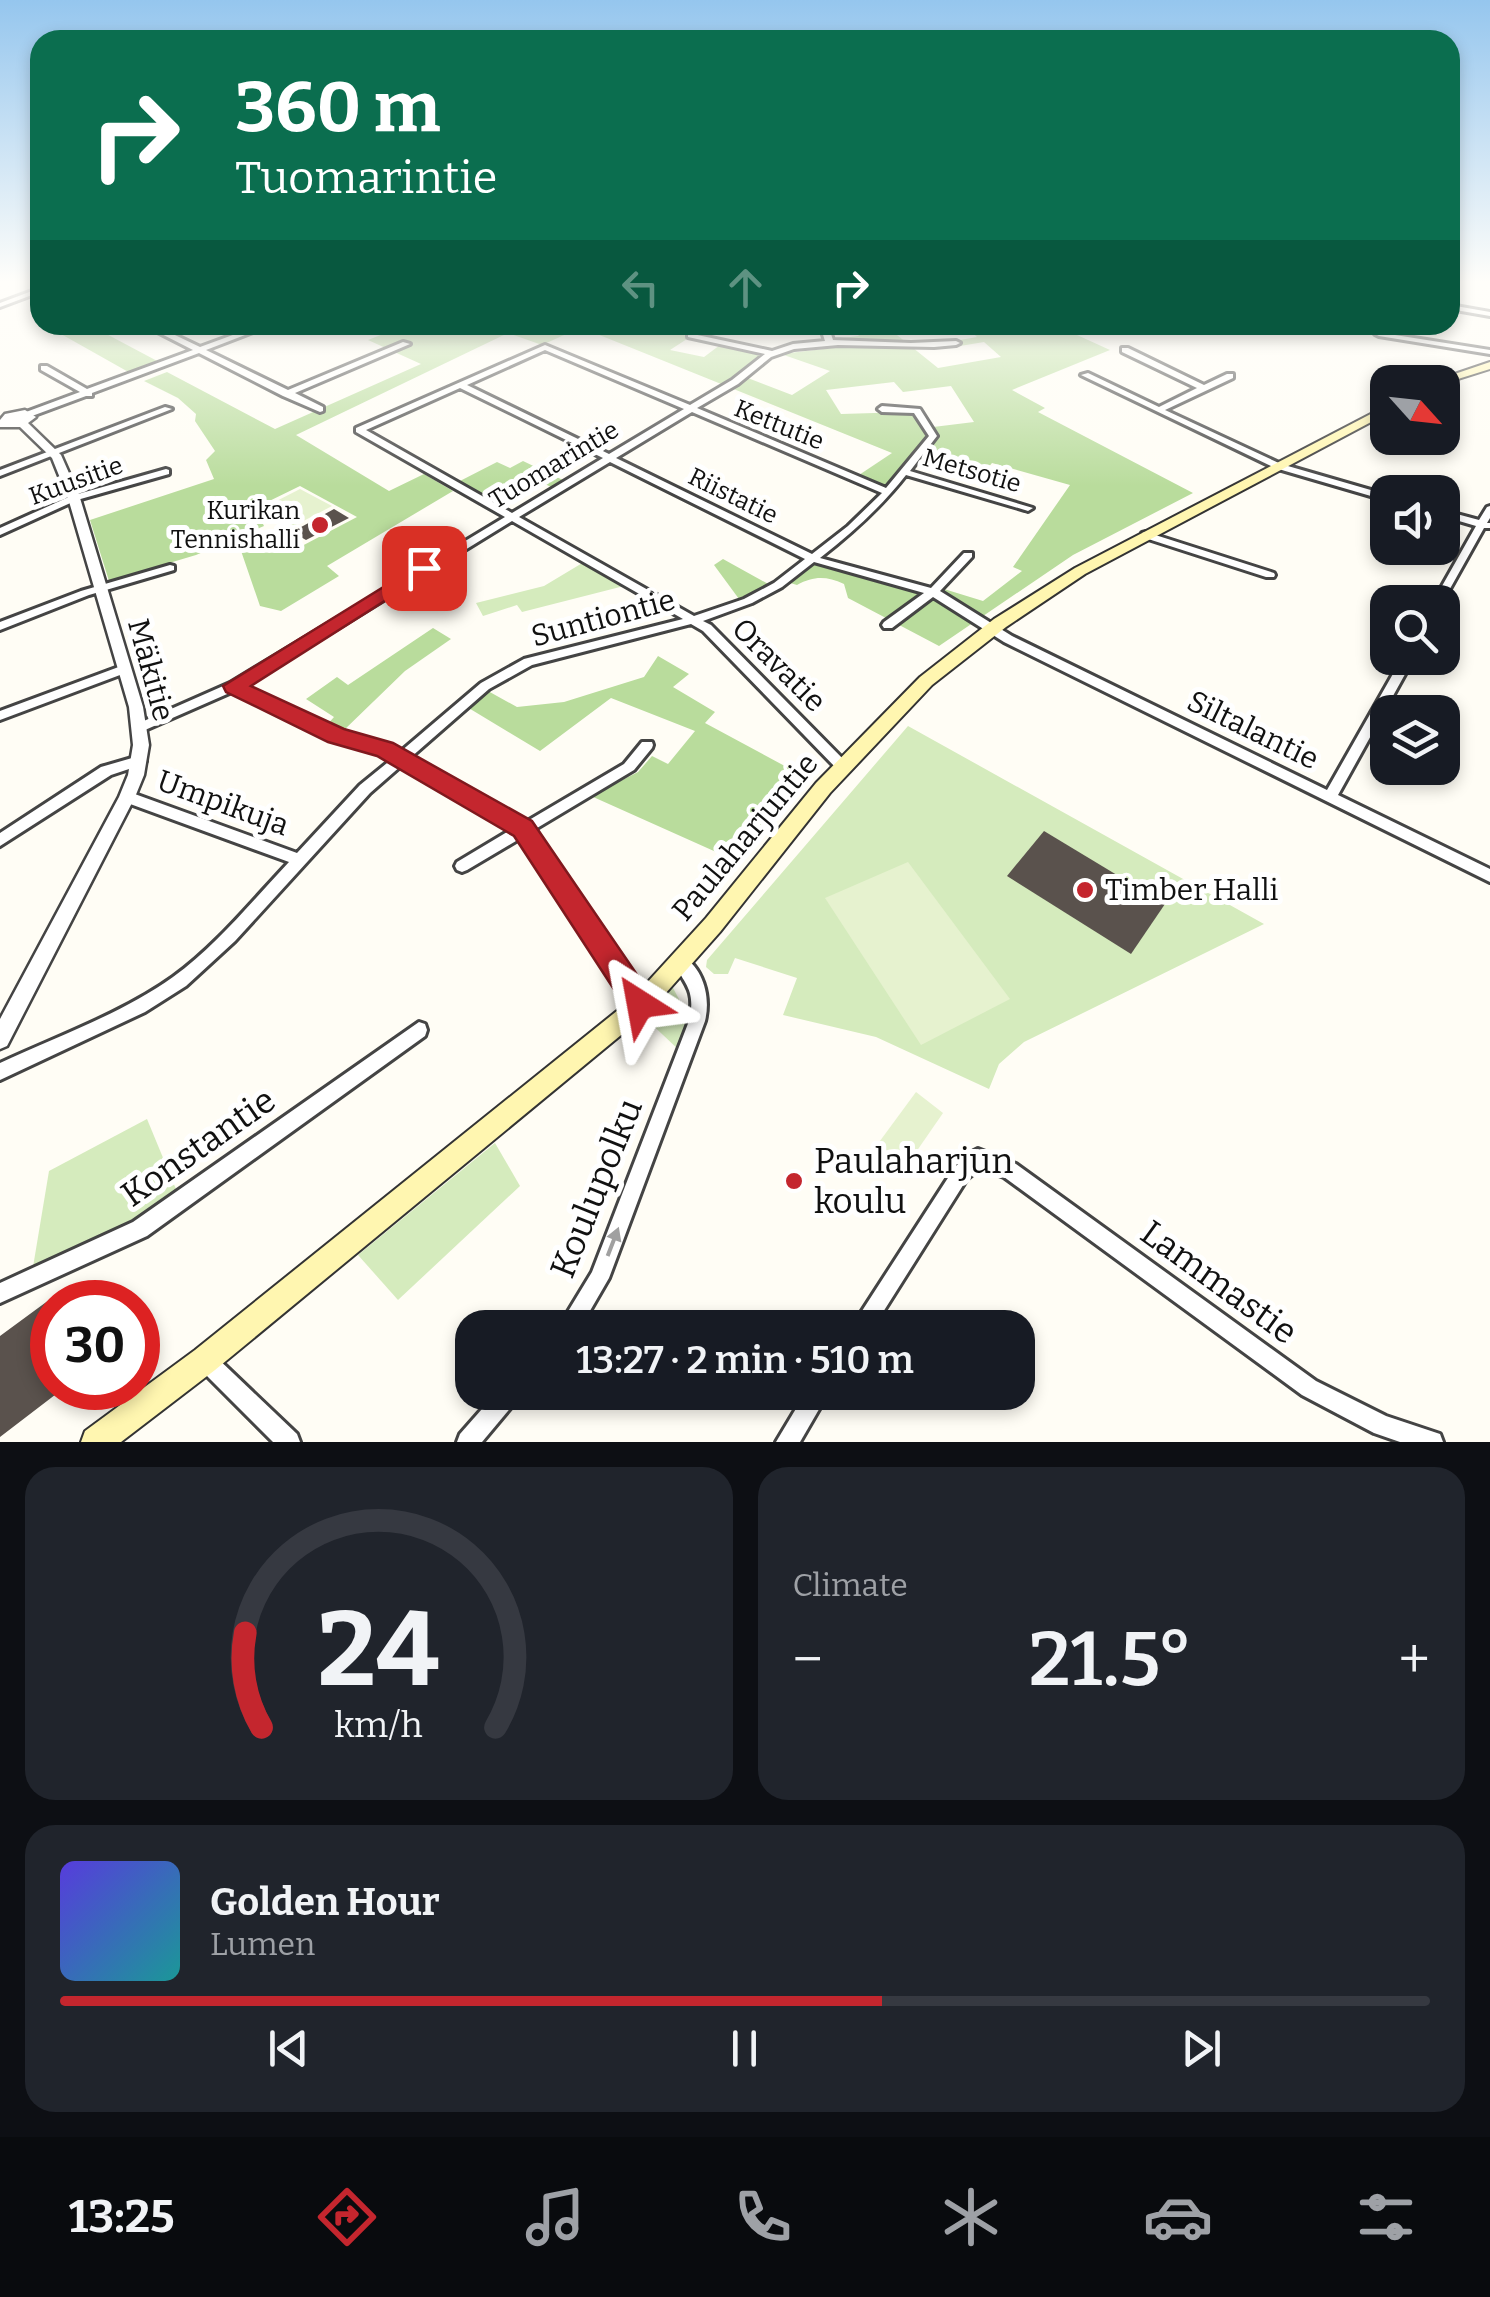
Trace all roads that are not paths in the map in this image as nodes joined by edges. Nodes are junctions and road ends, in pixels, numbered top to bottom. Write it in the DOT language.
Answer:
graph roads {
  1 [pos="197,351"];
  2 [pos="203,351"];
  3 [pos="388,351"];
  4 [pos="536,351"];
  5 [pos="555,351"];
  6 [pos="765,351"];
  7 [pos="783,351"];
  8 [pos="1128,351"];
  9 [pos="772,353"];
  10 [pos="1490,364"];
  11 [pos="44,368"];
  12 [pos="1460,374"];
  13 [pos="1085,375"];
  14 [pos="1230,376"];
  15 [pos="461,385"];
  16 [pos="1203,388"];
  17 [pos="89,394"];
  18 [pos="286,394"];
  19 [pos="320,408"];
  20 [pos="168,409"];
  21 [pos="882,409"];
  22 [pos="690,410"];
  23 [pos="1158,410"];
  24 [pos="1370,417"];
  25 [pos="3,419"];
  26 [pos="26,419"];
  27 [pos="54,452"];
  28 [pos="606,460"];
  29 [pos="1278,466"];
  30 [pos="166,472"];
  31 [pos="905,472"];
  32 [pos="0,473"];
  33 [pos="888,492"];
  34 [pos="1370,493"];
  35 [pos="74,498"];
  36 [pos="1028,508"];
  37 [pos="1490,509"];
  38 [pos="510,517"];
  39 [pos="1460,518"];
  40 [pos="1486,525"];
  41 [pos="0,532"];
  42 [pos="1146,536"];
  43 [pos="968,554"];
  44 [pos="814,559"];
  45 [pos="170,568"];
  46 [pos="1270,575"];
  47 [pos="1449,585"];
  48 [pos="101,588"];
  49 [pos="932,592"];
  50 [pos="693,620"];
  51 [pos="888,625"];
  52 [pos="0,626"];
  53 [pos="994,628"];
  54 [pos="124,669"];
  55 [pos="1398,675"];
  56 [pos="234,686"];
  57 [pos="0,716"];
  58 [pos="140,727"];
  59 [pos="647,745"];
  60 [pos="399,758"];
  61 [pos="139,761"];
  62 [pos="843,767"];
  63 [pos="127,797"];
  64 [pos="1329,798"];
  65 [pos="523,828"];
  66 [pos="0,840"];
  67 [pos="299,860"];
  68 [pos="462,866"];
  69 [pos="1490,876"];
  70 [pos="680,961"];
  71 [pos="640,1004"];
  72 [pos="419,1030"];
  73 [pos="0,1039"];
  74 [pos="0,1072"];
  75 [pos="0,1293"];
  76 [pos="579,1310"];
  77 [pos="873,1310"];
  78 [pos="205,1360"];
  79 [pos="496,1410"];
  80 [pos="808,1410"];
  81 [pos="96,1442"];
  82 [pos="288,1442"];
  83 [pos="468,1442"];
  84 [pos="787,1442"];
  85 [pos="1432,1442"];
  1 -- 17 [label="street"];
  2 -- 18 [label="street"];
  3 -- 18 [label="street"];
  4 -- 15 [label="street, Kettutie"];
  5 -- 22 [label="street, Kettutie"];
  6 -- 9 [label="street"];
  7 -- 9 [label="street, Tuomarintie"];
  8 -- 16 [label="street"];
  9 -- 22 [label="street, Tuomarintie"];
  10 -- 12 [label="main road"];
  11 -- 17 [label="street"];
  13 -- 23 [label="street"];
  14 -- 16 [label="street"];
  15 -- 28 [label="street, Riistatie"];
  15 -- 38 [label="street, Oravatie"];
  16 -- 23 [label="street"];
  17 -- 26 [label="street"];
  18 -- 19 [label="street"];
  20 -- 27 [label="street"];
  21 -- 31 [label="street, Suntiontie"];
  22 -- 28 [label="street, Tuomarintie"];
  22 -- 33 [label="street, Kettutie"];
  23 -- 29 [label="street"];
  24 -- 29 [label="main road, Paulaharjuntie"];
  25 -- 26 [label="street"];
  26 -- 27 [label="street, Mäkitie"];
  27 -- 32 [label="street"];
  27 -- 35 [label="street, Mäkitie"];
  28 -- 38 [label="street, Tuomarintie"];
  28 -- 44 [label="street, Riistatie"];
  29 -- 34 [label="street"];
  29 -- 42 [label="main road, Paulaharjuntie"];
  30 -- 35 [label="street, Kuusitie"];
  31 -- 33 [label="street, Suntiontie"];
  31 -- 36 [label="street, Metsotie"];
  33 -- 44 [label="street, Suntiontie"];
  35 -- 41 [label="street, Kuusitie"];
  35 -- 48 [label="street, Mäkitie"];
  37 -- 40 [label="street"];
  38 -- 50 [label="street, Oravatie"];
  38 -- 56 [label="street, Tuomarintie"];
  39 -- 40 [label="street"];
  40 -- 47 [label="street"];
  42 -- 46 [label="street"];
  42 -- 53 [label="main road, Paulaharjuntie"];
  43 -- 49 [label="street"];
  44 -- 49 [label="street, Riistatie"];
  44 -- 50 [label="street, Suntiontie"];
  45 -- 48 [label="street"];
  48 -- 52 [label="street"];
  48 -- 54 [label="street, Mäkitie"];
  49 -- 51 [label="street"];
  49 -- 53 [label="street, Riistatie"];
  50 -- 60 [label="street, Suntiontie"];
  50 -- 62 [label="street, Oravatie"];
  53 -- 62 [label="main road, Paulaharjuntie"];
  53 -- 64 [label="street, Siltalantie"];
  54 -- 57 [label="street"];
  54 -- 58 [label="street, Mäkitie"];
  55 -- 64 [label="street"];
  56 -- 58 [label="street, Tuomarintie"];
  56 -- 60 [label="street"];
  58 -- 61 [label="street, Mäkitie"];
  59 -- 65 [label="street"];
  60 -- 65 [label="street"];
  60 -- 67 [label="street, Suntiontie"];
  61 -- 63 [label="street, Mäkitie"];
  61 -- 66 [label="street"];
  62 -- 70 [label="main road, Paulaharjuntie"];
  63 -- 67 [label="street, Umpikuja"];
  63 -- 73 [label="street, Mäkitie"];
  64 -- 69 [label="street, Siltalantie"];
  65 -- 68 [label="street"];
  65 -- 71 [label="street"];
  67 -- 74 [label="street, Suntiontie"];
  70 -- 71 [label="main road, Paulaharjuntie"];
  76 -- 70 [label="street, Koulupolku, one-way"];
  71 -- 78 [label="main road, Paulaharjuntie"];
  72 -- 75 [label="street, Konstantie"];
  77 -- 85 [label="street, Lammastie"];
  78 -- 81 [label="main road, Paulaharjuntie"];
  78 -- 82 [label="street"];
  79 -- 83 [label="street"];
  80 -- 84 [label="street"];
}
